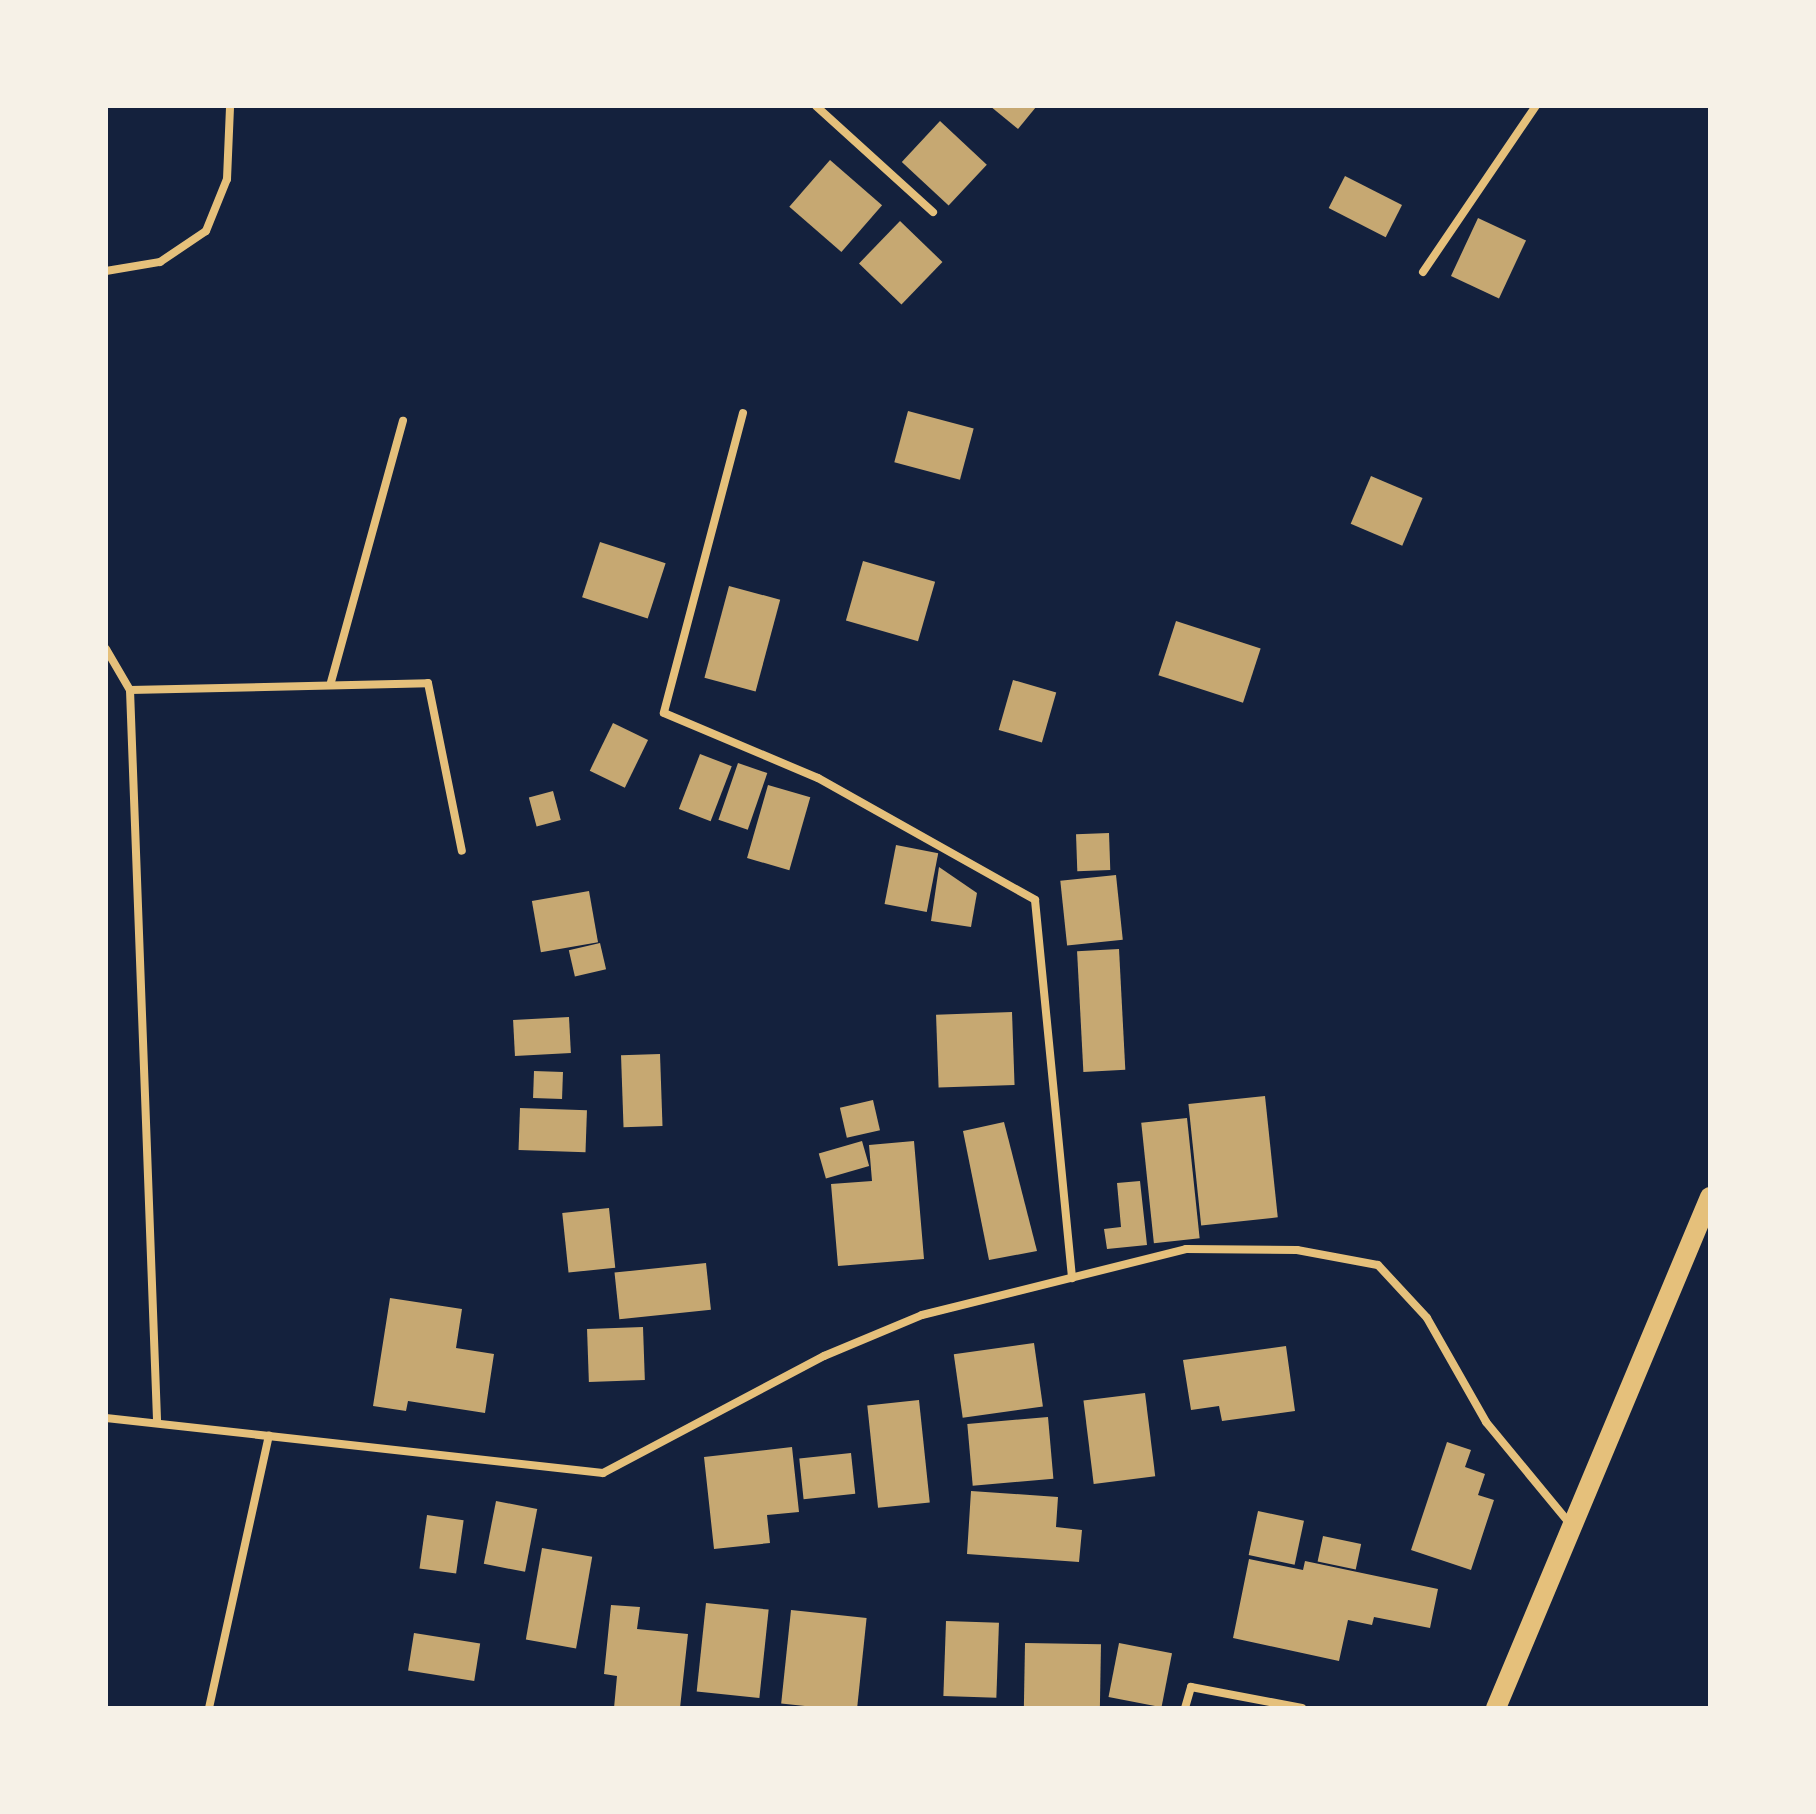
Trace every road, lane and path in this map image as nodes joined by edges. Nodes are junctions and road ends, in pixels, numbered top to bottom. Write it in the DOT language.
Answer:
graph roads {
  1 [pos="230,106"];
  2 [pos="816,106"];
  3 [pos="1536,106"];
  4 [pos="933,212"];
  5 [pos="106,271"];
  6 [pos="1423,272"];
  7 [pos="743,413"];
  8 [pos="403,421"];
  9 [pos="106,649"];
  10 [pos="331,682"];
  11 [pos="130,690"];
  12 [pos="462,851"];
  13 [pos="1710,1197"];
  14 [pos="1072,1278"];
  15 [pos="106,1418"];
  16 [pos="157,1421"];
  17 [pos="269,1436"];
  18 [pos="1573,1528"];
  19 [pos="209,1708"];
  20 [pos="1185,1708"];
  21 [pos="1302,1708"];
  22 [pos="1496,1708"];
  1 -- 5 [label="street"];
  2 -- 4 [label="street"];
  3 -- 6 [label="street"];
  7 -- 14 [label="street"];
  8 -- 10 [label="street"];
  9 -- 11 [label="street"];
  10 -- 11 [label="street"];
  10 -- 12 [label="street"];
  11 -- 16 [label="street"];
  13 -- 18 [label="main road"];
  14 -- 17 [label="street"];
  14 -- 18 [label="street"];
  15 -- 16 [label="street"];
  16 -- 17 [label="street"];
  17 -- 19 [label="street"];
  18 -- 22 [label="main road"];
  20 -- 21 [label="street"];
}
